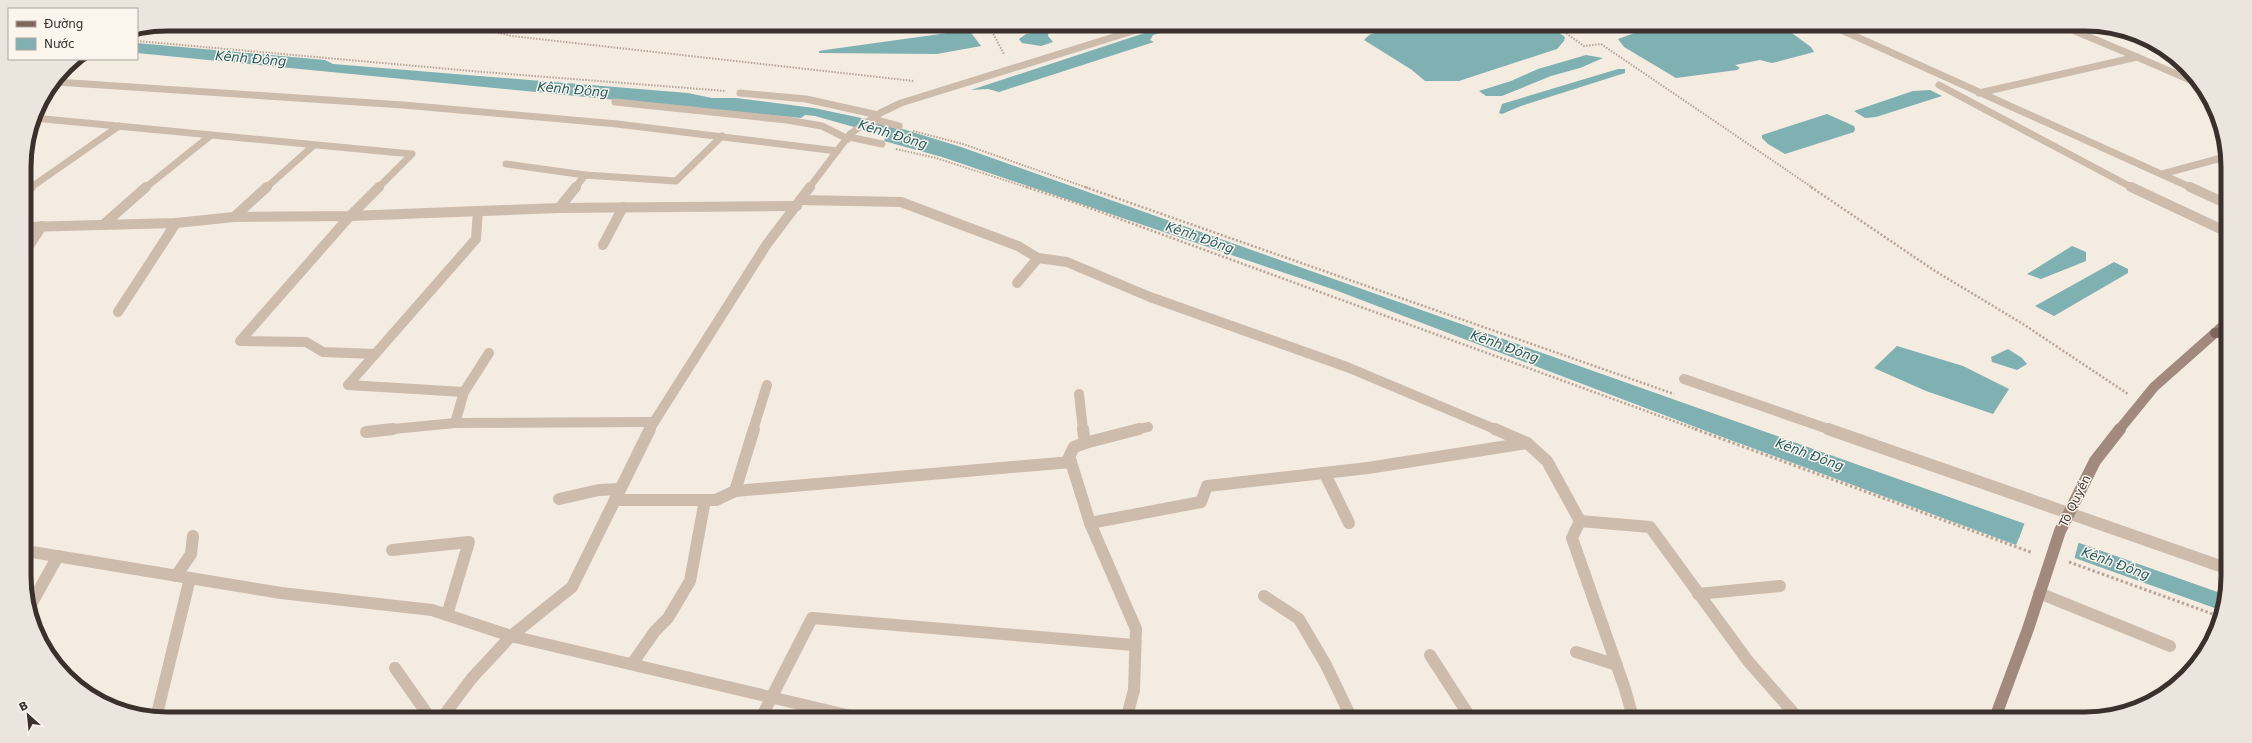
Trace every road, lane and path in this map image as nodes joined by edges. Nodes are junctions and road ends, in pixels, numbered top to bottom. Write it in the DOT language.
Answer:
graph roads {
  1 [pos="490,31"];
  2 [pos="992,31"];
  3 [pos="1133,31"];
  4 [pos="1562,31"];
  5 [pos="1844,31"];
  6 [pos="2075,31"];
  7 [pos="138,41"];
  8 [pos="2137,58"];
  9 [pos="1012,68"];
  10 [pos="2189,80"];
  11 [pos="61,82"];
  12 [pos="1939,84"];
  13 [pos="942,90"];
  14 [pos="740,93"];
  15 [pos="1979,93"];
  16 [pos="615,102"];
  17 [pos="875,117"];
  18 [pos="40,119"];
  19 [pos="119,126"];
  20 [pos="899,126"];
  21 [pos="210,136"];
  22 [pos="722,136"];
  23 [pos="849,137"];
  24 [pos="882,144"];
  25 [pos="314,145"];
  26 [pos="837,151"];
  27 [pos="2221,158"];
  28 [pos="506,164"];
  29 [pos="2162,174"];
  30 [pos="585,175"];
  31 [pos="31,187"];
  32 [pos="2221,201"];
  33 [pos="798,203"];
  34 [pos="623,207"];
  35 [pos="559,208"];
  36 [pos="478,211"];
  37 [pos="350,216"];
  38 [pos="234,217"];
  39 [pos="176,223"];
  40 [pos="103,225"];
  41 [pos="42,226"];
  42 [pos="31,227"];
  43 [pos="2221,229"];
  44 [pos="31,243"];
  45 [pos="603,245"];
  46 [pos="1038,258"];
  47 [pos="1017,283"];
  48 [pos="118,312"];
  49 [pos="2220,333"];
  50 [pos="489,353"];
  51 [pos="375,354"];
  52 [pos="1684,379"];
  53 [pos="767,385"];
  54 [pos="464,392"];
  55 [pos="1079,394"];
  56 [pos="1679,396"];
  57 [pos="2141,403"];
  58 [pos="653,422"];
  59 [pos="455,423"];
  60 [pos="1148,427"];
  61 [pos="366,432"];
  62 [pos="1085,443"];
  63 [pos="1527,443"];
  64 [pos="1071,462"];
  65 [pos="1326,474"];
  66 [pos="620,489"];
  67 [pos="735,491"];
  68 [pos="559,499"];
  69 [pos="615,500"];
  70 [pos="705,500"];
  71 [pos="2067,518"];
  72 [pos="1580,521"];
  73 [pos="1090,523"];
  74 [pos="1349,523"];
  75 [pos="193,536"];
  76 [pos="392,550"];
  77 [pos="31,552"];
  78 [pos="58,556"];
  79 [pos="2051,558"];
  80 [pos="2221,566"];
  81 [pos="176,576"];
  82 [pos="190,578"];
  83 [pos="1780,586"];
  84 [pos="2039,593"];
  85 [pos="1698,594"];
  86 [pos="1264,596"];
  87 [pos="33,600"];
  88 [pos="447,615"];
  89 [pos="2215,615"];
  90 [pos="511,636"];
  91 [pos="1134,645"];
  92 [pos="2170,646"];
  93 [pos="1576,652"];
  94 [pos="1430,655"];
  95 [pos="632,664"];
  96 [pos="1617,665"];
  97 [pos="395,668"];
  98 [pos="772,696"];
  99 [pos="158,711"];
  100 [pos="426,712"];
  101 [pos="446,712"];
  102 [pos="764,712"];
  103 [pos="835,712"];
  104 [pos="1128,712"];
  105 [pos="1349,712"];
  106 [pos="1467,712"];
  107 [pos="1631,712"];
  108 [pos="1793,712"];
  109 [pos="1998,712"];
  1 -- 13 [label="path"];
  2 -- 9 [label="path"];
  3 -- 9 [label="street"];
  4 -- 57 [label="path"];
  5 -- 15 [label="street"];
  6 -- 8 [label="street"];
  7 -- 14 [label="path"];
  8 -- 10 [label="street"];
  8 -- 15 [label="street"];
  9 -- 13 [label="street"];
  11 -- 22 [label="street"];
  12 -- 43 [label="street"];
  13 -- 17 [label="street"];
  14 -- 17 [label="street"];
  15 -- 29 [label="street"];
  16 -- 23 [label="street"];
  17 -- 20 [label="street"];
  17 -- 23 [label="street"];
  18 -- 19 [label="street"];
  19 -- 21 [label="street"];
  19 -- 31 [label="street"];
  20 -- 56 [label="path"];
  21 -- 25 [label="street"];
  21 -- 40 [label="street"];
  22 -- 26 [label="street"];
  22 -- 30 [label="street"];
  23 -- 24 [label="street"];
  23 -- 26 [label="street"];
  24 -- 79 [label="path"];
  25 -- 37 [label="street"];
  25 -- 38 [label="street"];
  26 -- 33 [label="street"];
  27 -- 29 [label="street"];
  28 -- 30 [label="street"];
  29 -- 32 [label="street"];
  30 -- 35 [label="street"];
  33 -- 34 [label="street"];
  33 -- 46 [label="street"];
  33 -- 58 [label="street"];
  34 -- 35 [label="street"];
  34 -- 45 [label="street"];
  35 -- 36 [label="street"];
  36 -- 37 [label="street"];
  36 -- 51 [label="street"];
  37 -- 38 [label="street"];
  37 -- 51 [label="street"];
  38 -- 39 [label="street"];
  39 -- 40 [label="street"];
  39 -- 48 [label="street"];
  40 -- 41 [label="street"];
  41 -- 42 [label="street"];
  41 -- 44 [label="street"];
  46 -- 47 [label="street"];
  46 -- 63 [label="street"];
  49 -- 57 [label="main road, Tô Quyền"];
  50 -- 54 [label="street"];
  51 -- 54 [label="street"];
  52 -- 71 [label="street"];
  53 -- 67 [label="street"];
  54 -- 59 [label="street"];
  55 -- 62 [label="street"];
  57 -- 71 [label="main road, Tô Quyền"];
  58 -- 59 [label="street"];
  58 -- 66 [label="street"];
  59 -- 61 [label="street"];
  60 -- 62 [label="street"];
  62 -- 64 [label="street"];
  63 -- 65 [label="street"];
  63 -- 72 [label="street"];
  64 -- 67 [label="street"];
  64 -- 73 [label="street"];
  65 -- 73 [label="street"];
  65 -- 74 [label="street"];
  66 -- 68 [label="street"];
  66 -- 69 [label="street"];
  67 -- 70 [label="street"];
  69 -- 70 [label="street"];
  69 -- 90 [label="street"];
  70 -- 95 [label="street"];
  71 -- 79 [label="main road, Tô Quyền"];
  71 -- 80 [label="street"];
  72 -- 85 [label="street"];
  72 -- 96 [label="street"];
  73 -- 91 [label="street"];
  75 -- 81 [label="street"];
  76 -- 88 [label="street"];
  77 -- 78 [label="street"];
  78 -- 81 [label="street"];
  78 -- 87 [label="street"];
  79 -- 84 [label="main road, Tô Quyền"];
  79 -- 89 [label="path"];
  81 -- 82 [label="street"];
  82 -- 88 [label="street"];
  82 -- 99 [label="street"];
  83 -- 85 [label="street"];
  84 -- 92 [label="street"];
  84 -- 109 [label="main road, Tô Quyền"];
  85 -- 108 [label="street"];
  86 -- 105 [label="street"];
  88 -- 90 [label="street"];
  90 -- 95 [label="street"];
  90 -- 101 [label="street"];
  91 -- 98 [label="street"];
  91 -- 104 [label="street"];
  93 -- 96 [label="street"];
  94 -- 106 [label="street"];
  95 -- 98 [label="street"];
  96 -- 107 [label="street"];
  97 -- 100 [label="street"];
  98 -- 102 [label="street"];
  98 -- 103 [label="street"];
}
